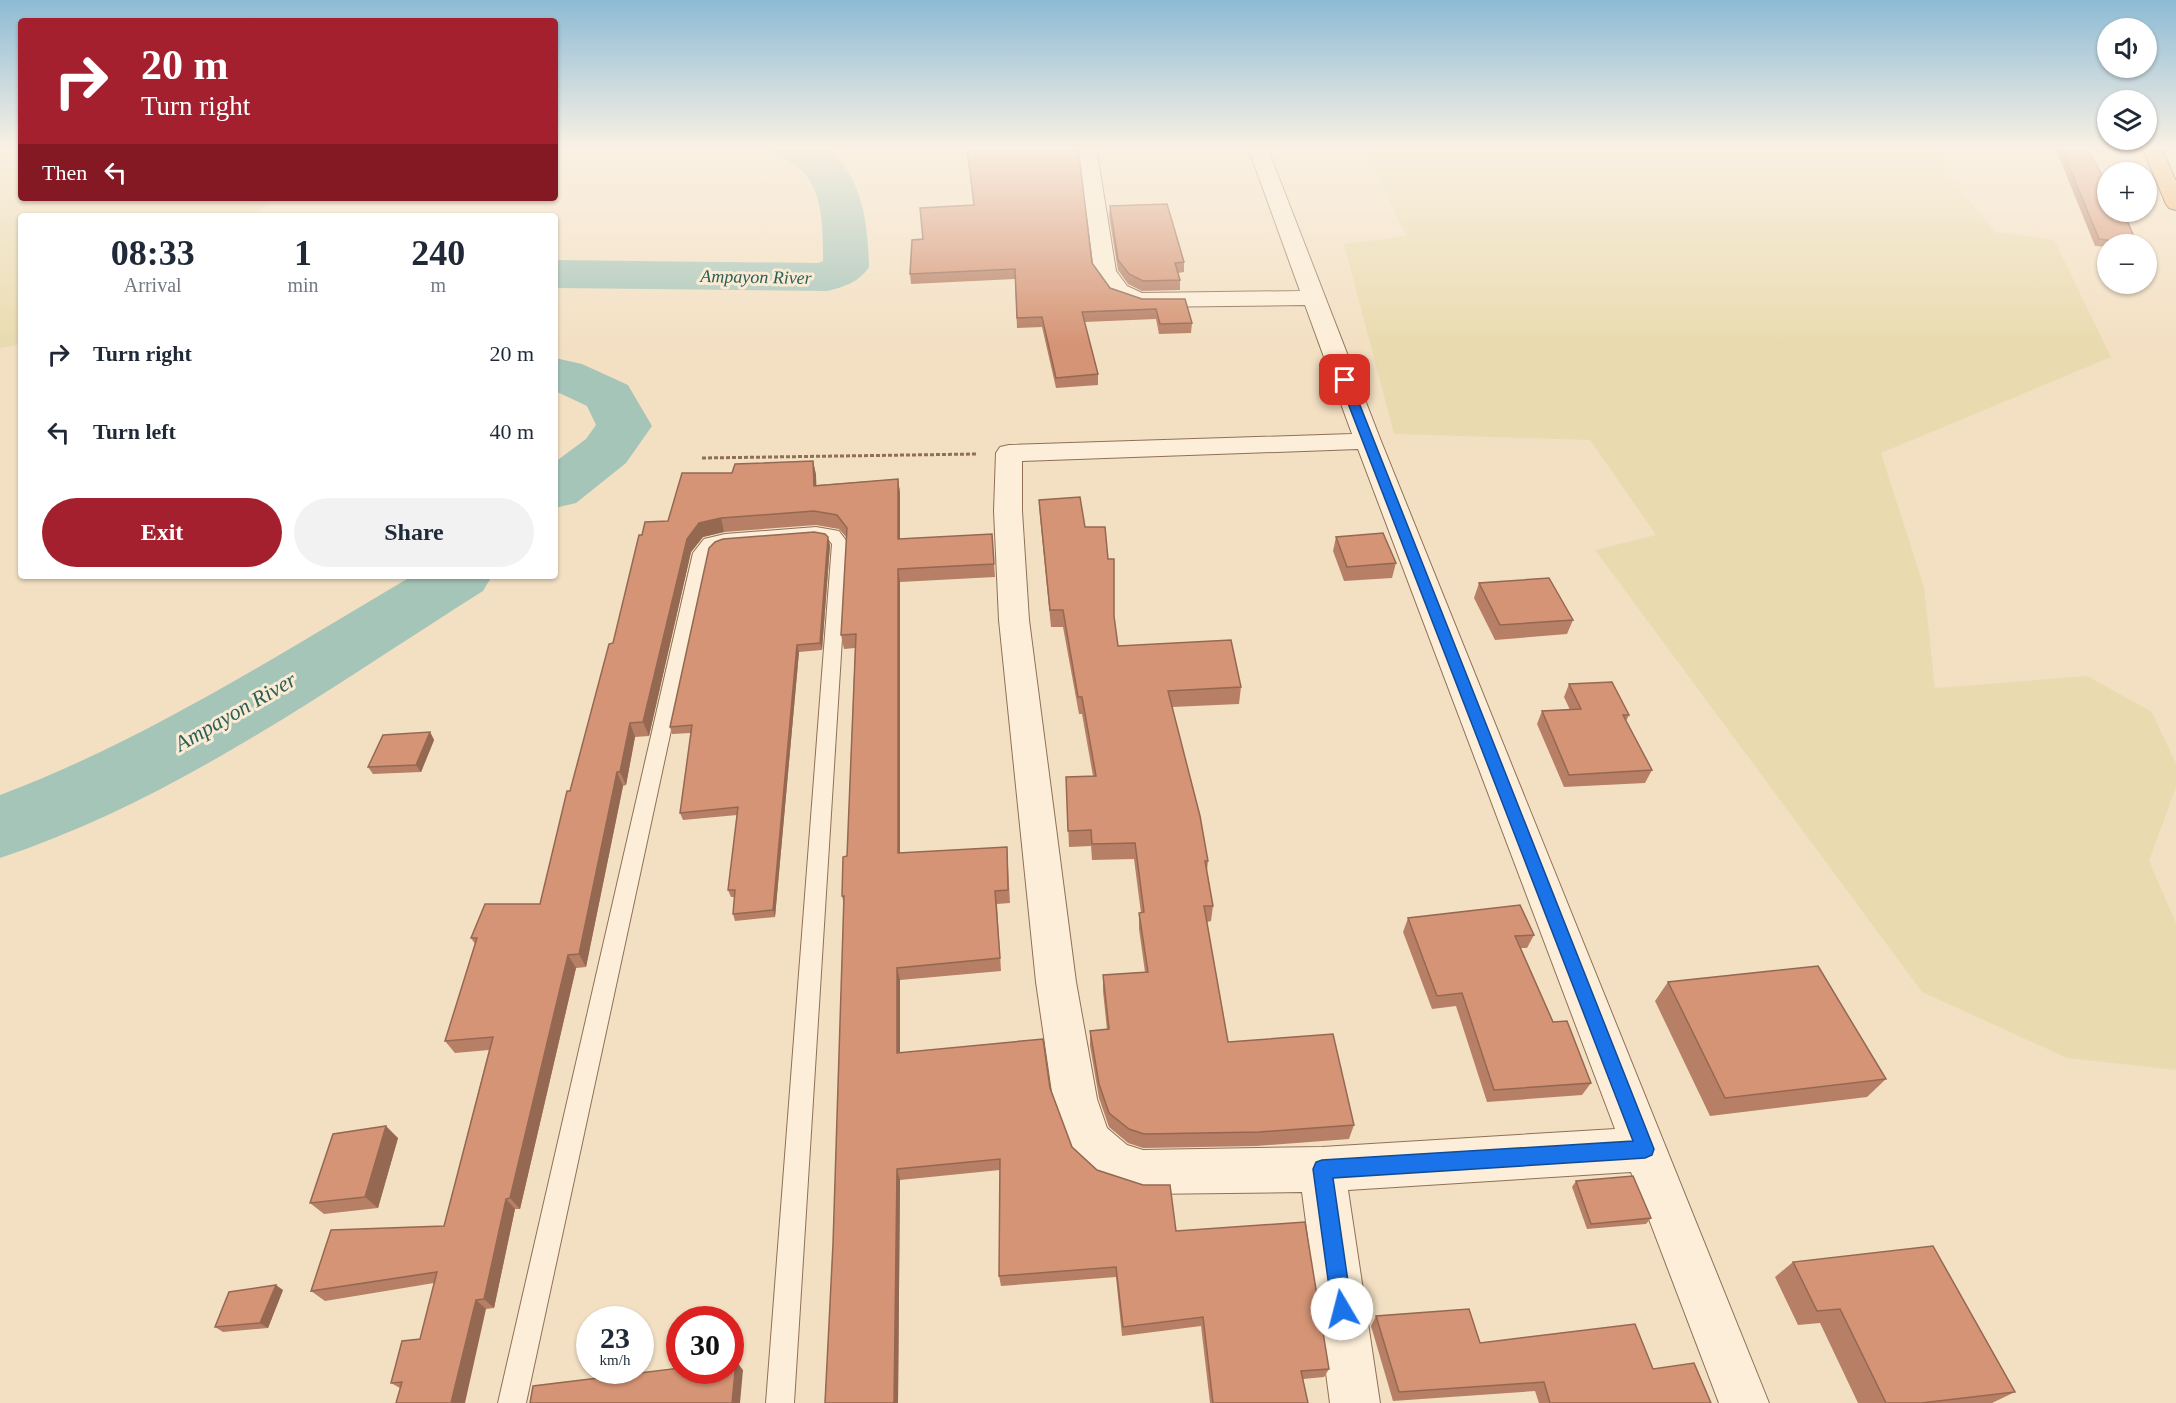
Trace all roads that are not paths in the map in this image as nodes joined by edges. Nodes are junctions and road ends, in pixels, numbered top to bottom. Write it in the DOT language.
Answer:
graph roads {
  1 [pos="1097,212"];
  2 [pos="1281,212"];
  3 [pos="1313,298"];
  4 [pos="1368,441"];
  5 [pos="1645,1149"];
  6 [pos="1322,1169"];
  7 [pos="512,1403"];
  8 [pos="780,1403"];
  9 [pos="1355,1403"];
  10 [pos="1744,1403"];
  1 -- 3 [label="street"];
  2 -- 3 [label="street"];
  3 -- 4 [label="street"];
  4 -- 5 [label="street"];
  4 -- 6 [label="street"];
  5 -- 6 [label="street"];
  5 -- 10 [label="street"];
  6 -- 9 [label="street"];
  7 -- 8 [label="lane"];
}
